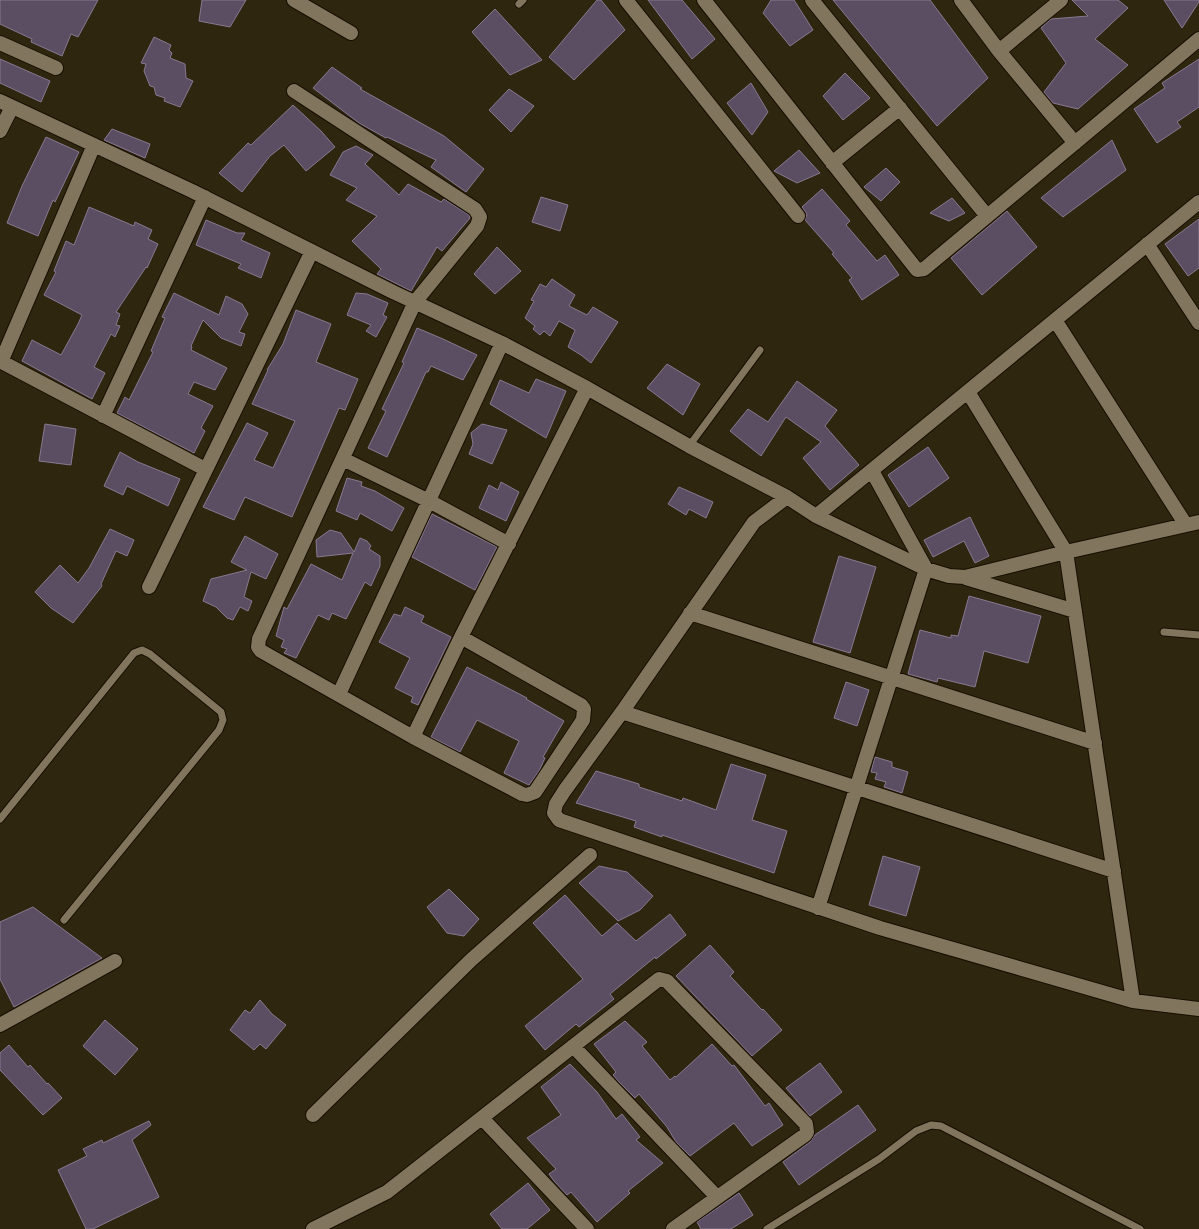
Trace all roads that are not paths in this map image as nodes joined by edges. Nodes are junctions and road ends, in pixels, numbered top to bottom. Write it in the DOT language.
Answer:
graph roads {
  1 [pos="294,0"];
  2 [pos="626,0"];
  3 [pos="704,0"];
  4 [pos="812,0"];
  5 [pos="961,0"];
  6 [pos="1061,0"];
  7 [pos="350,33"];
  8 [pos="1199,39"];
  9 [pos="0,43"];
  10 [pos="999,51"];
  11 [pos="56,68"];
  12 [pos="294,91"];
  13 [pos="6,104"];
  14 [pos="900,108"];
  15 [pos="0,131"];
  16 [pos="1075,142"];
  17 [pos="94,145"];
  18 [pos="832,163"];
  19 [pos="205,197"];
  20 [pos="1199,202"];
  21 [pos="798,216"];
  22 [pos="987,216"];
  23 [pos="1147,244"];
  24 [pos="312,251"];
  25 [pos="415,302"];
  26 [pos="1055,320"];
  27 [pos="1199,323"];
  28 [pos="502,343"];
  29 [pos="760,350"];
  30 [pos="1,362"];
  31 [pos="587,388"];
  32 [pos="968,392"];
  33 [pos="103,416"];
  34 [pos="689,446"];
  35 [pos="343,459"];
  36 [pos="205,469"];
  37 [pos="872,471"];
  38 [pos="787,497"];
  39 [pos="429,501"];
  40 [pos="816,516"];
  41 [pos="1192,523"];
  42 [pos="509,544"];
  43 [pos="1066,552"];
  44 [pos="926,569"];
  45 [pos="965,578"];
  46 [pos="149,587"];
  47 [pos="1075,611"];
  48 [pos="690,614"];
  49 [pos="1164,632"];
  50 [pos="1199,635"];
  51 [pos="461,638"];
  52 [pos="891,678"];
  53 [pos="339,694"];
  54 [pos="622,712"];
  55 [pos="413,737"];
  56 [pos="1095,743"];
  57 [pos="856,787"];
  58 [pos="0,820"];
  59 [pos="590,855"];
  60 [pos="1114,871"];
  61 [pos="818,908"];
  62 [pos="64,920"];
  63 [pos="115,961"];
  64 [pos="1134,1001"];
  65 [pos="1199,1009"];
  66 [pos="0,1025"];
  67 [pos="573,1046"];
  68 [pos="313,1115"];
  69 [pos="482,1118"];
  70 [pos="717,1197"];
  71 [pos="313,1229"];
  72 [pos="587,1229"];
  73 [pos="673,1229"];
  74 [pos="767,1229"];
  75 [pos="1140,1229"];
  1 -- 7 [label="street"];
  2 -- 21 [label="street"];
  3 -- 18 [label="street"];
  4 -- 14 [label="street"];
  5 -- 10 [label="street"];
  6 -- 10 [label="street"];
  8 -- 16 [label="street"];
  9 -- 11 [label="street"];
  10 -- 16 [label="street"];
  12 -- 25 [label="street"];
  13 -- 15 [label="street"];
  13 -- 17 [label="street"];
  14 -- 18 [label="street"];
  14 -- 22 [label="street"];
  16 -- 22 [label="street"];
  17 -- 19 [label="street"];
  17 -- 30 [label="street"];
  18 -- 22 [label="street"];
  19 -- 24 [label="street"];
  19 -- 33 [label="street"];
  20 -- 23 [label="street"];
  23 -- 26 [label="street"];
  23 -- 27 [label="street"];
  24 -- 25 [label="street"];
  24 -- 36 [label="street"];
  25 -- 28 [label="street"];
  25 -- 35 [label="street"];
  26 -- 32 [label="street"];
  26 -- 41 [label="street"];
  28 -- 31 [label="street"];
  28 -- 39 [label="street"];
  29 -- 34 [label="lane"];
  30 -- 33 [label="street"];
  31 -- 34 [label="street"];
  31 -- 42 [label="street"];
  32 -- 37 [label="street"];
  32 -- 43 [label="street"];
  33 -- 36 [label="street"];
  34 -- 38 [label="street"];
  35 -- 39 [label="street"];
  35 -- 53 [label="street"];
  36 -- 46 [label="street"];
  37 -- 40 [label="street"];
  37 -- 44 [label="street"];
  38 -- 40 [label="street"];
  38 -- 48 [label="street"];
  39 -- 42 [label="street"];
  39 -- 53 [label="street"];
  40 -- 44 [label="street"];
  41 -- 43 [label="street"];
  42 -- 51 [label="street"];
  43 -- 45 [label="street"];
  43 -- 47 [label="street"];
  44 -- 45 [label="street"];
  44 -- 52 [label="street"];
  45 -- 47 [label="street"];
  47 -- 56 [label="street"];
  48 -- 52 [label="street"];
  48 -- 54 [label="street"];
  49 -- 50 [label="lane"];
  51 -- 55 [label="street"];
  51 -- 55 [label="street"];
  52 -- 56 [label="street"];
  52 -- 57 [label="street"];
  53 -- 55 [label="street"];
  54 -- 57 [label="street"];
  54 -- 61 [label="street"];
  56 -- 60 [label="street"];
  57 -- 60 [label="street"];
  57 -- 61 [label="street"];
  58 -- 62 [label="lane"];
  59 -- 68 [label="street"];
  60 -- 64 [label="street"];
  61 -- 64 [label="street"];
  63 -- 66 [label="street"];
  64 -- 65 [label="street"];
  67 -- 69 [label="street"];
  67 -- 70 [label="street"];
  67 -- 70 [label="street"];
  69 -- 71 [label="street"];
  69 -- 72 [label="street"];
  70 -- 73 [label="street"];
  74 -- 75 [label="lane"];
}
